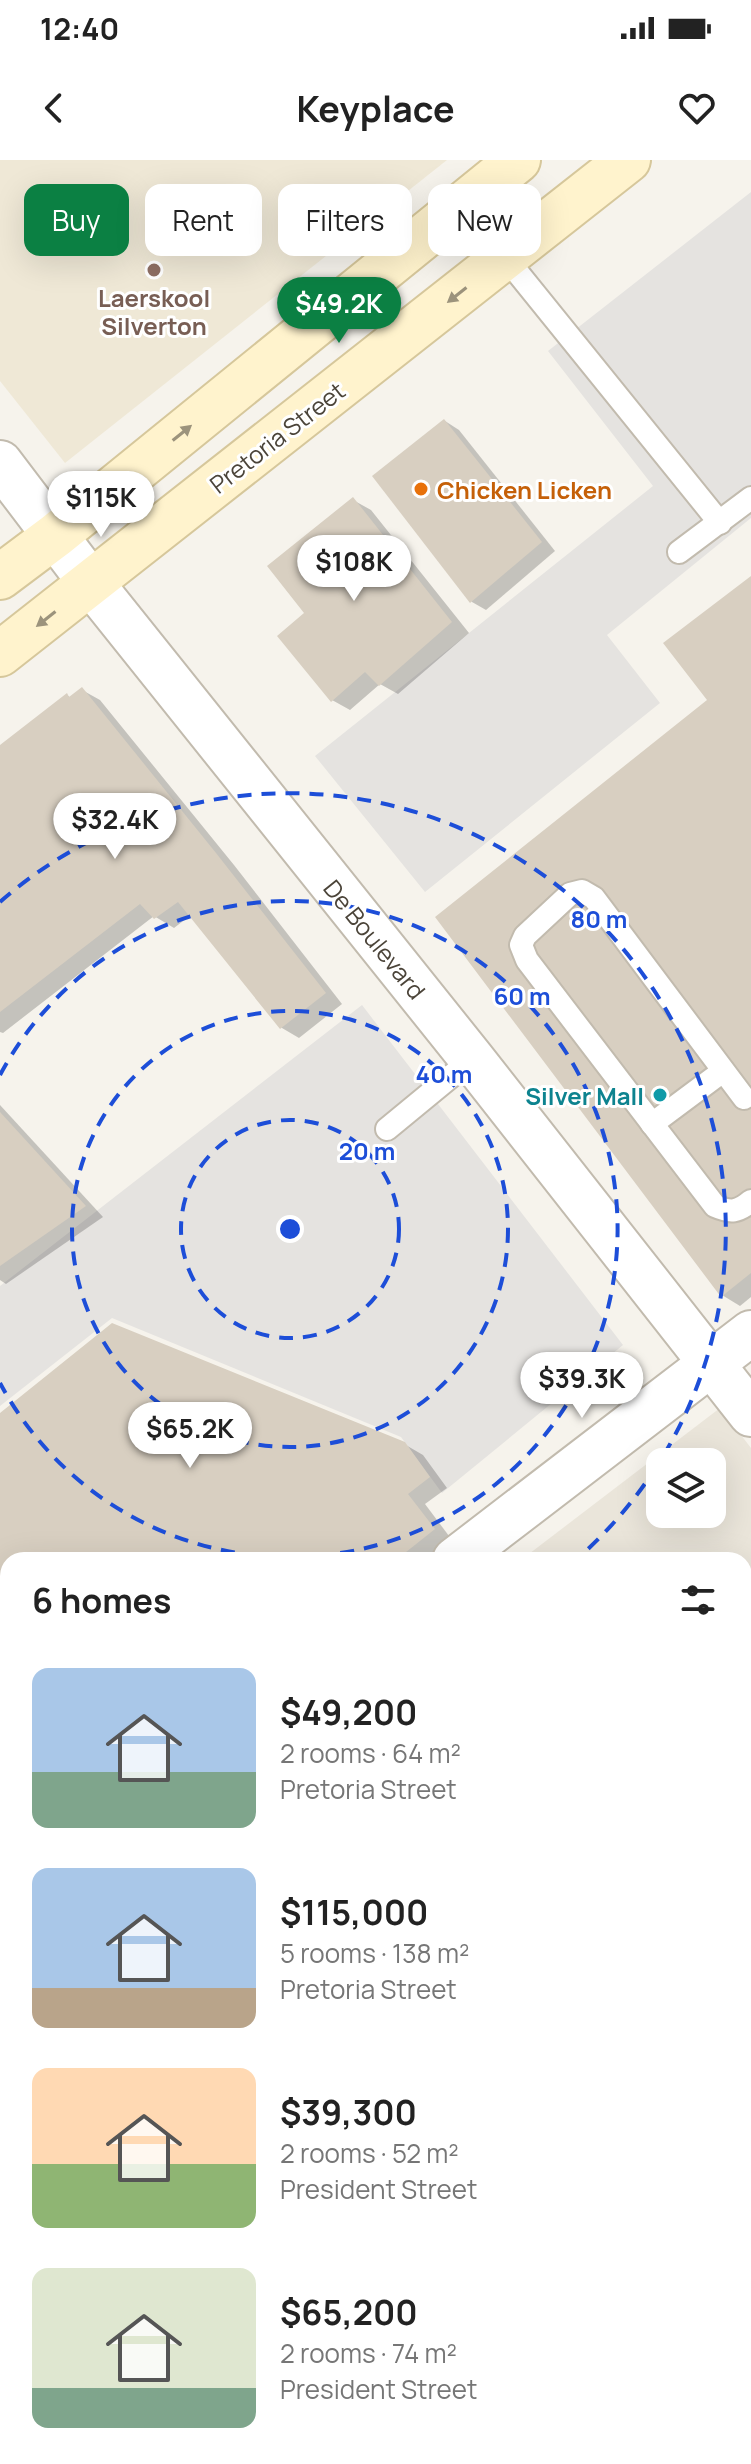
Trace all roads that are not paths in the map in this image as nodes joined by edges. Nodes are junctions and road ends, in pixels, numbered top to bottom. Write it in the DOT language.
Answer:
graph roads {
  1 [pos="518,160"];
  2 [pos="628,160"];
  3 [pos="505,257"];
  4 [pos="0,463"];
  5 [pos="751,498"];
  6 [pos="720,523"];
  7 [pos="56,535"];
  8 [pos="679,552"];
  9 [pos="0,577"];
  10 [pos="91,583"];
  11 [pos="0,654"];
  12 [pos="472,1059"];
  13 [pos="723,1071"];
  14 [pos="749,1099"];
  15 [pos="652,1124"];
  16 [pos="387,1129"];
  17 [pos="751,1201"];
  18 [pos="751,1333"];
  19 [pos="712,1364"];
  20 [pos="751,1414"];
  21 [pos="465,1552"];
  7 -- 1 [label="main road, one-way"];
  2 -- 3 [label="main road, Pretoria Street"];
  3 -- 6 [label="lane"];
  3 -- 10 [label="main road, Pretoria Street, one-way"];
  4 -- 7 [label="street, De Boulevard"];
  5 -- 6 [label="lane"];
  6 -- 8 [label="lane"];
  7 -- 9 [label="main road"];
  7 -- 10 [label="street, De Boulevard"];
  10 -- 11 [label="main road, Pretoria Street, one-way"];
  10 -- 12 [label="street, De Boulevard"];
  12 -- 16 [label="lane"];
  12 -- 19 [label="street, De Boulevard"];
  13 -- 14 [label="lane"];
  13 -- 15 [label="lane"];
  13 -- 15 [label="lane"];
  15 -- 17 [label="lane"];
  18 -- 19 [label="street"];
  19 -- 20 [label="street, De Boulevard"];
  19 -- 21 [label="street"];
}
